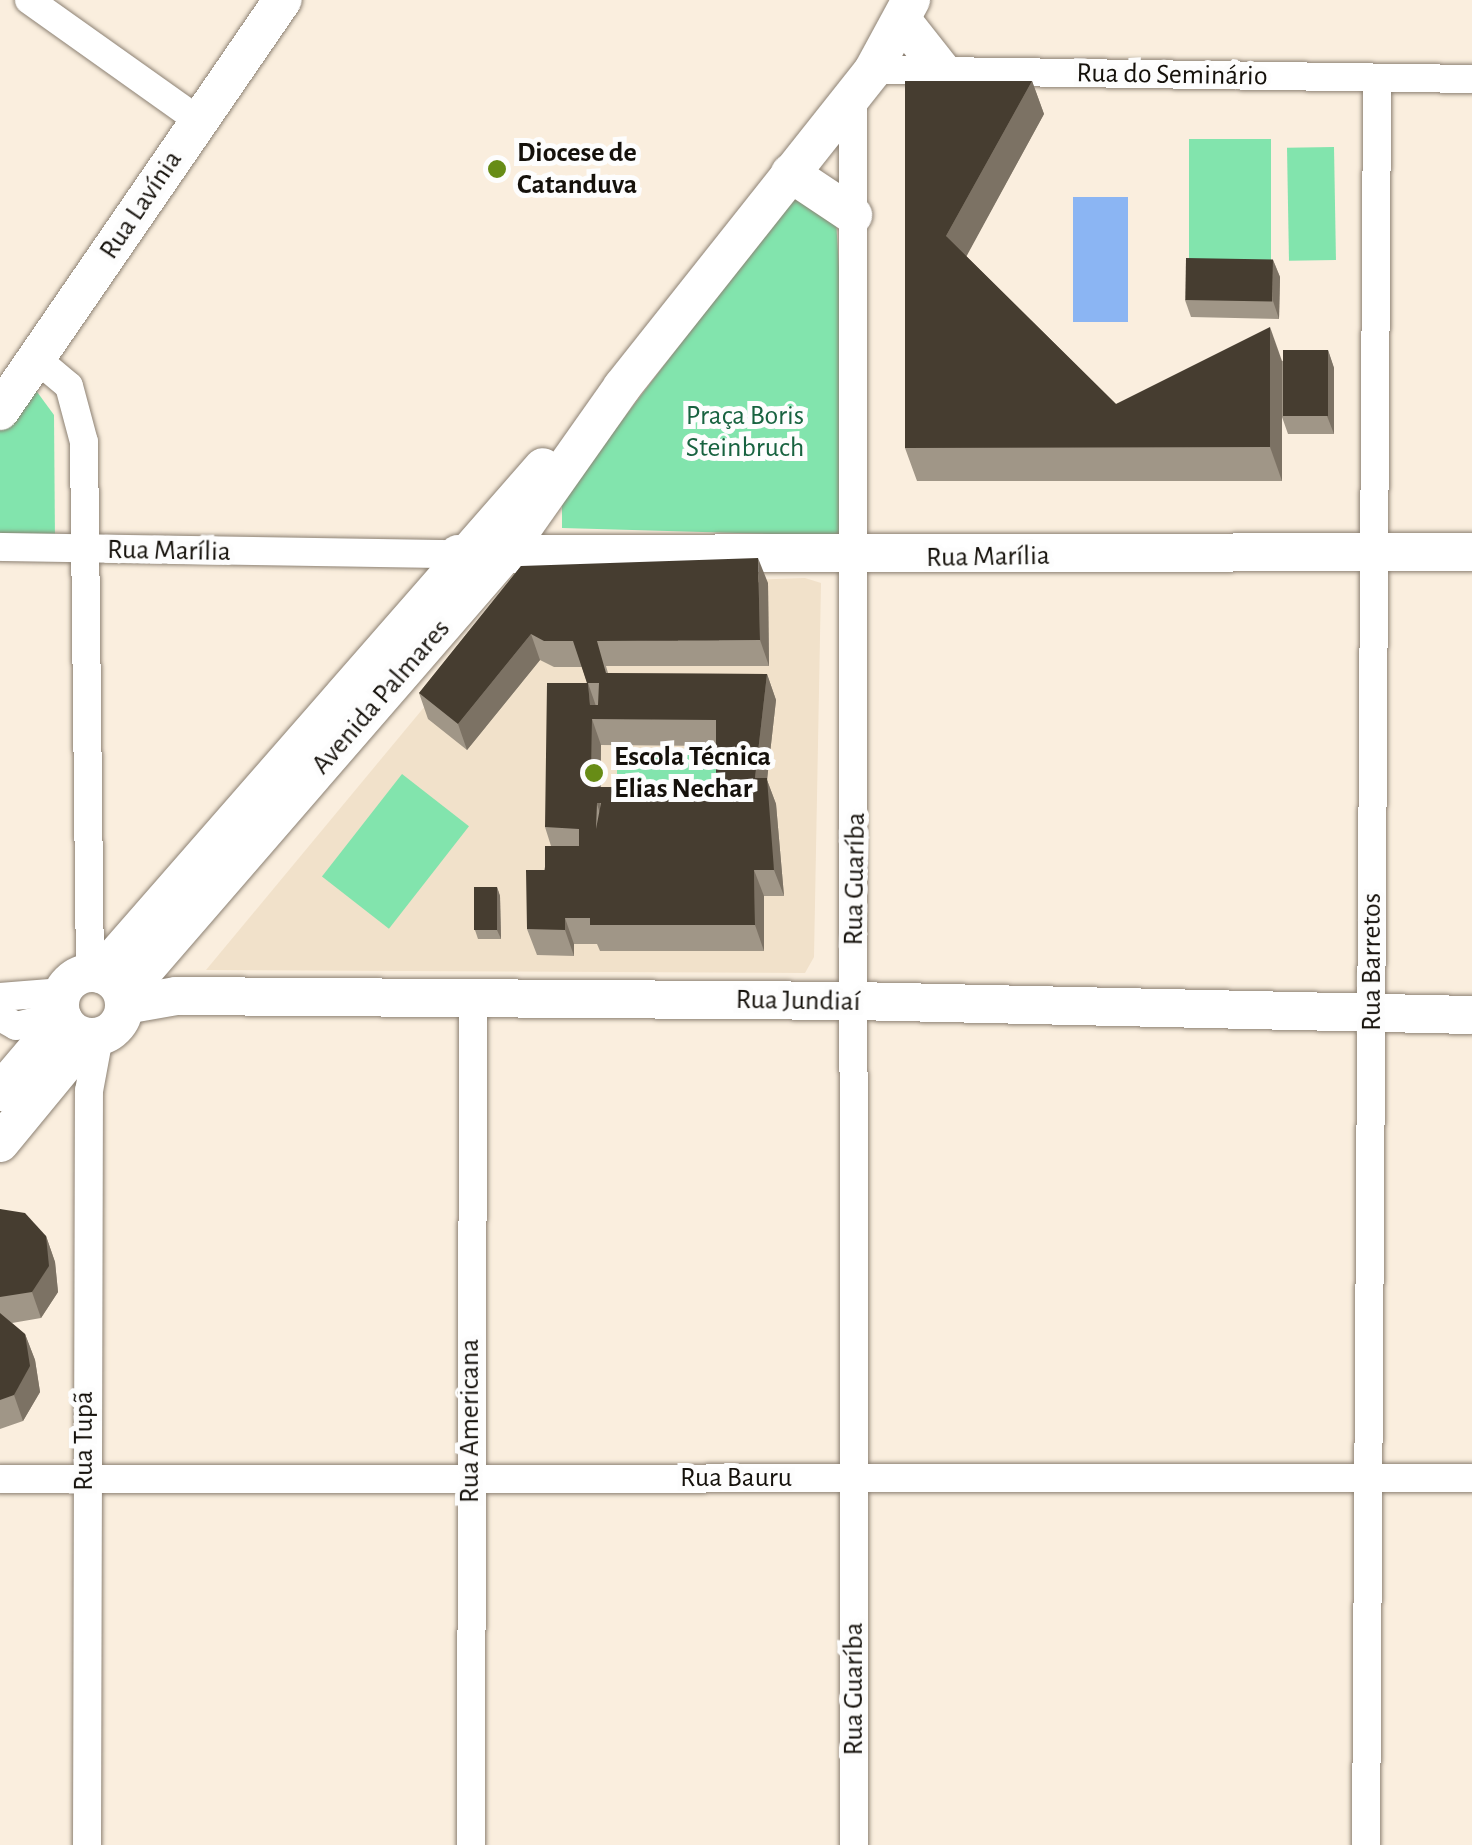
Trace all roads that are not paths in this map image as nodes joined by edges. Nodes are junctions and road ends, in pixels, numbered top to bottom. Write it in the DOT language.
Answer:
graph roads {
  1 [pos="29,0"];
  2 [pos="283,0"];
  3 [pos="906,10"];
  4 [pos="943,72"];
  5 [pos="1377,79"];
  6 [pos="1472,79"];
  7 [pos="863,82"];
  8 [pos="198,120"];
  9 [pos="790,173"];
  10 [pos="853,214"];
  11 [pos="38,360"];
  12 [pos="622,387"];
  13 [pos="0,410"];
  14 [pos="0,547"];
  15 [pos="85,550"];
  16 [pos="1472,552"];
  17 [pos="1375,553"];
  18 [pos="458,554"];
  19 [pos="503,556"];
  20 [pos="859,558"];
  21 [pos="0,997"];
  22 [pos="474,998"];
  23 [pos="854,1001"];
  24 [pos="90,1005"];
  25 [pos="1371,1015"];
  26 [pos="1472,1015"];
  27 [pos="0,1017"];
  28 [pos="0,1092"];
  29 [pos="0,1143"];
  30 [pos="470,1478"];
  31 [pos="853,1478"];
  32 [pos="1472,1478"];
  33 [pos="84,1479"];
  34 [pos="1367,1479"];
  35 [pos="0,1480"];
  36 [pos="87,1845"];
  37 [pos="470,1845"];
  38 [pos="854,1845"];
  39 [pos="1366,1845"];
  1 -- 8 [label="street"];
  2 -- 8 [label="main road, Rua Lavínia"];
  3 -- 4 [label="main road"];
  3 -- 7 [label="main road, Avenida Palmares"];
  4 -- 5 [label="street, Rua do Seminário"];
  4 -- 7 [label="street, Rua do Seminário"];
  5 -- 6 [label="street, Rua do Seminário"];
  5 -- 17 [label="street, Rua Barretos"];
  7 -- 9 [label="main road, Avenida Palmares"];
  7 -- 10 [label="street, Rua Guaríba"];
  8 -- 11 [label="main road, Rua Lavínia"];
  9 -- 10 [label="main road"];
  9 -- 12 [label="main road, Avenida Palmares"];
  10 -- 20 [label="street, Rua Guaríba"];
  11 -- 13 [label="main road, Rua Lavínia"];
  11 -- 15 [label="street, Rua Tupã"];
  12 -- 18 [label="main road, Avenida Palmares"];
  12 -- 19 [label="main road, Avenida Palmares"];
  14 -- 15 [label="street, Rua Marília"];
  15 -- 18 [label="street, Rua Marília"];
  15 -- 24 [label="street, Rua Tupã"];
  16 -- 17 [label="main road, Rua Marília"];
  17 -- 20 [label="main road, Rua Marília"];
  17 -- 25 [label="street, Rua Barretos"];
  18 -- 19 [label="main road, Rua Marília"];
  18 -- 24 [label="main road, Avenida Palmares"];
  19 -- 20 [label="main road, Rua Marília"];
  19 -- 24 [label="main road, Avenida Palmares"];
  20 -- 23 [label="street, Rua Guaríba"];
  21 -- 24 [label="street, Rua Jundiaí"];
  22 -- 23 [label="main road, Rua Jundiaí"];
  22 -- 24 [label="main road, Rua Jundiaí"];
  22 -- 30 [label="street, Rua Americana"];
  23 -- 25 [label="main road, Rua Jundiaí"];
  23 -- 31 [label="street, Rua Guaríba"];
  24 -- 27 [label="street, Rua Jundiaí"];
  24 -- 28 [label="main road, Avenida Palmares"];
  24 -- 29 [label="main road, Avenida Palmares"];
  24 -- 33 [label="street, Rua Tupã"];
  25 -- 26 [label="main road, Rua Jundiaí"];
  25 -- 34 [label="street, Rua Barretos"];
  30 -- 31 [label="street, Rua Bauru"];
  30 -- 33 [label="street, Rua Bauru"];
  30 -- 37 [label="street, Rua Americana"];
  31 -- 34 [label="street, Rua Bauru"];
  31 -- 38 [label="street, Rua Guaríba"];
  32 -- 34 [label="street, Rua Bauru"];
  33 -- 35 [label="street, Rua Bauru"];
  33 -- 36 [label="street, Rua Tupã"];
  34 -- 39 [label="street, Rua Barretos"];
}
